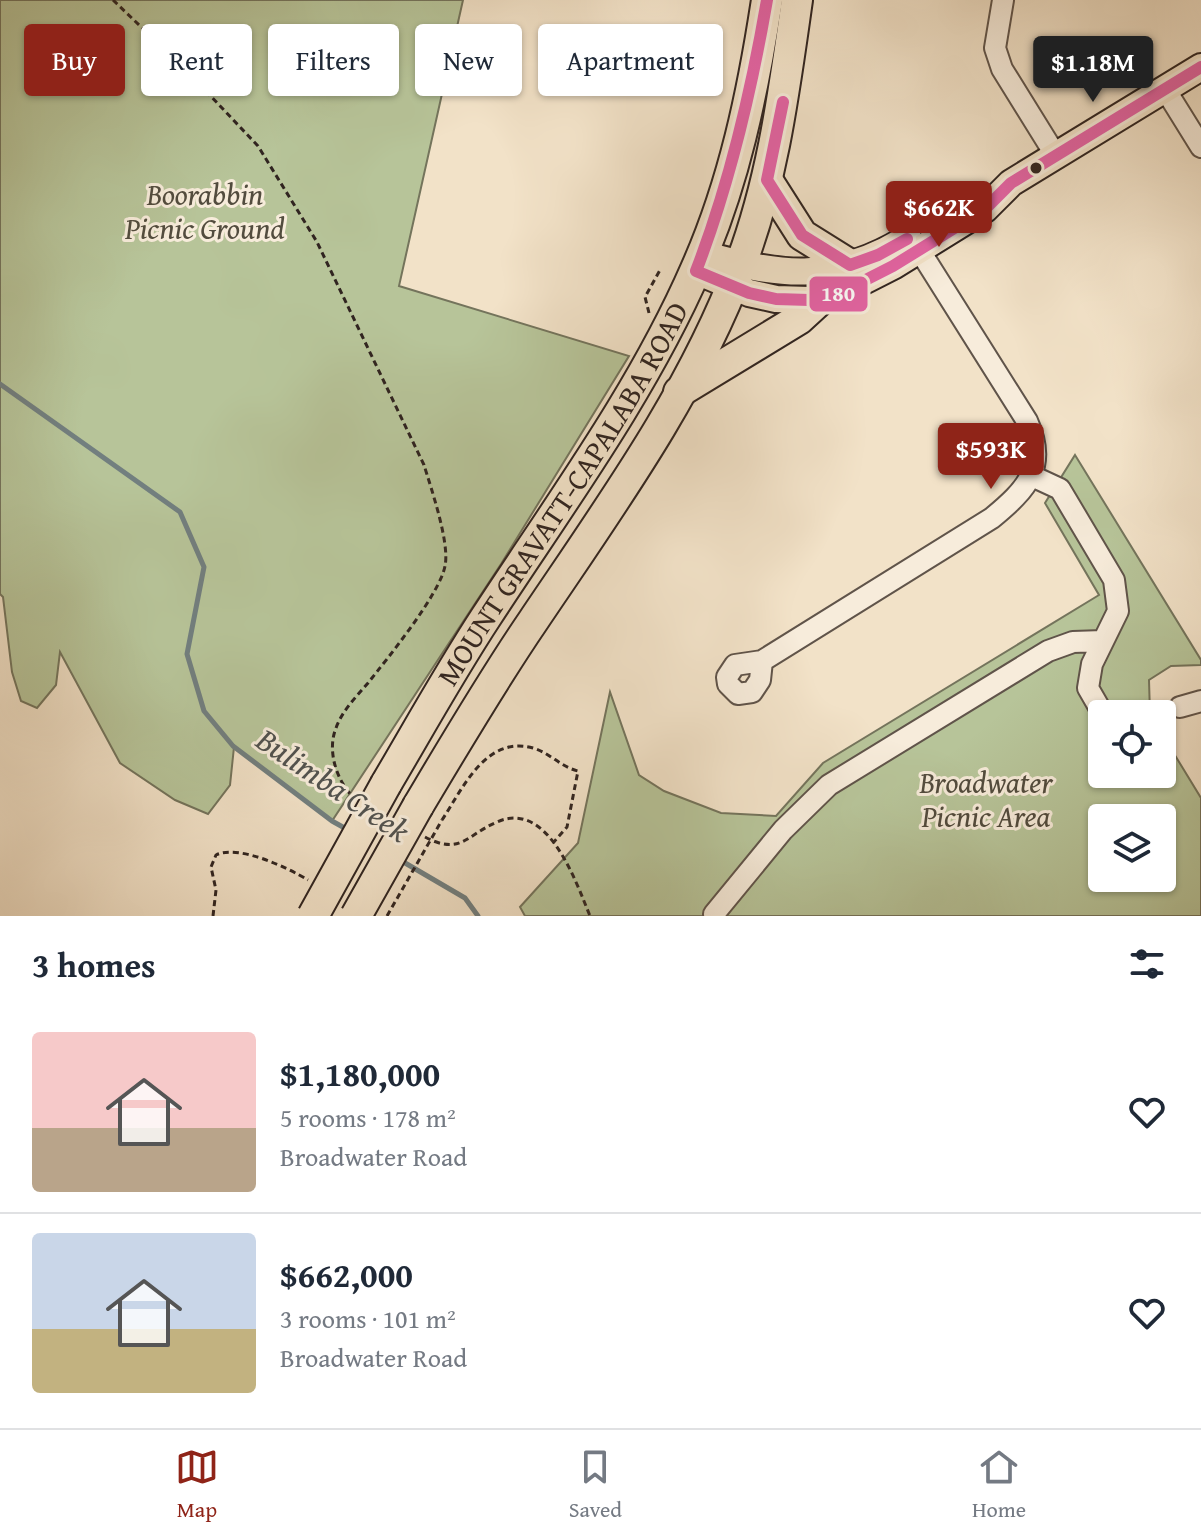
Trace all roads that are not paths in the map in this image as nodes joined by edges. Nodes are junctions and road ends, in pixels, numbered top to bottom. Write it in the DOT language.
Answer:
graph roads {
  1 [pos="767,0"];
  2 [pos="797,0"];
  3 [pos="1003,0"];
  4 [pos="1201,67"];
  5 [pos="1165,89"];
  6 [pos="1201,147"];
  7 [pos="1056,156"];
  8 [pos="767,180"];
  9 [pos="915,243"];
  10 [pos="699,263"];
  11 [pos="850,265"];
  12 [pos="736,276"];
  13 [pos="823,297"];
  14 [pos="679,392"];
  15 [pos="1032,476"];
  16 [pos="1103,641"];
  17 [pos="762,661"];
  18 [pos="1095,700"];
  19 [pos="1201,701"];
  20 [pos="1180,707"];
  21 [pos="714,914"];
  22 [pos="313,916"];
  23 [pos="356,916"];
  1 -- 10 [label="highway, MOUNT GRAVATT-CAPALABA ROAD"];
  2 -- 8 [label="highway, MOUNT GRAVATT-CAPALABA ROAD"];
  3 -- 7 [label="street"];
  4 -- 5 [label="main road"];
  5 -- 6 [label="street"];
  5 -- 7 [label="main road"];
  7 -- 9 [label="main road"];
  8 -- 11 [label="highway"];
  8 -- 12 [label="highway, MOUNT GRAVATT-CAPALABA ROAD"];
  9 -- 11 [label="main road"];
  9 -- 13 [label="main road"];
  9 -- 15 [label="street"];
  10 -- 12 [label="main road"];
  10 -- 22 [label="highway, MOUNT GRAVATT-CAPALABA ROAD, bridge"];
  11 -- 12 [label="main road"];
  12 -- 13 [label="main road"];
  12 -- 14 [label="highway, MOUNT GRAVATT-CAPALABA ROAD"];
  13 -- 14 [label="highway"];
  14 -- 23 [label="highway, MOUNT GRAVATT-CAPALABA ROAD, bridge"];
  15 -- 16 [label="street"];
  15 -- 17 [label="street"];
  16 -- 18 [label="street"];
  16 -- 21 [label="street"];
  19 -- 20 [label="street"];
}
